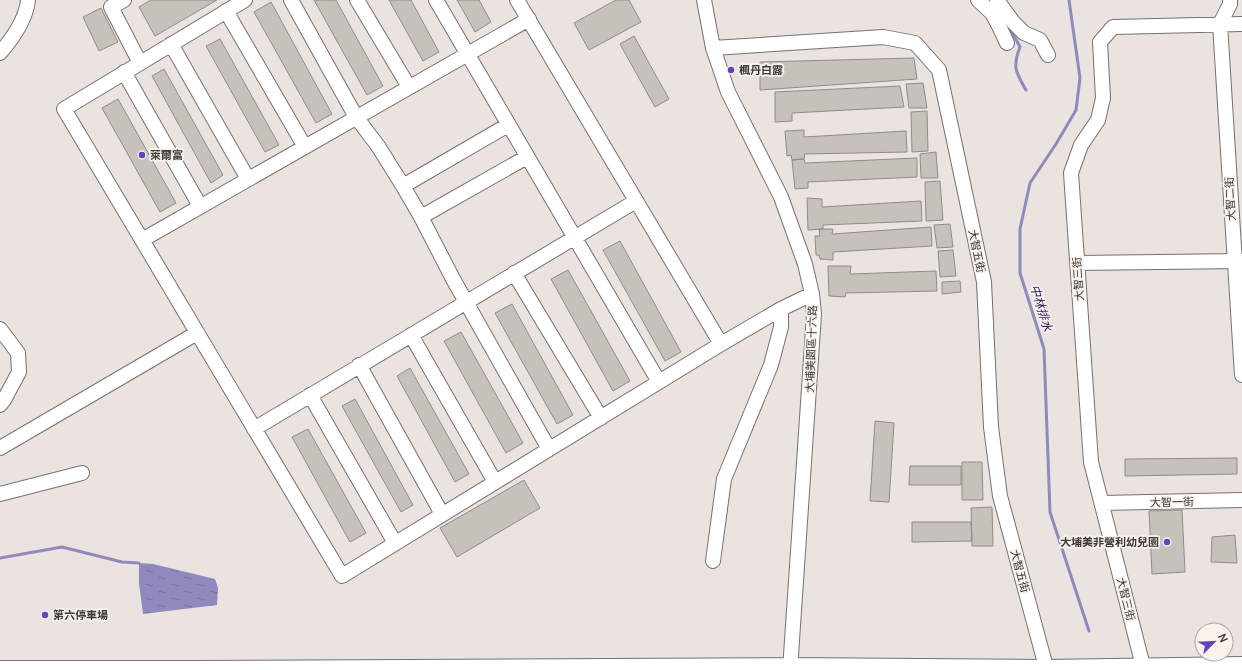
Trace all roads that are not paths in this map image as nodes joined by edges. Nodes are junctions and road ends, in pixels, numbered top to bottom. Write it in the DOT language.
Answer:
graph roads {
  1 [pos="28,0"];
  2 [pos="124,0"];
  3 [pos="245,0"];
  4 [pos="291,0"];
  5 [pos="356,0"];
  6 [pos="436,0"];
  7 [pos="517,0"];
  8 [pos="704,0"];
  9 [pos="978,0"];
  10 [pos="997,0"];
  11 [pos="1230,0"];
  12 [pos="226,11"];
  13 [pos="529,19"];
  14 [pos="1220,24"];
  15 [pos="1242,24"];
  16 [pos="1007,43"];
  17 [pos="171,44"];
  18 [pos="713,48"];
  19 [pos="0,52"];
  20 [pos="467,54"];
  21 [pos="1048,55"];
  22 [pos="140,63"];
  23 [pos="124,72"];
  24 [pos="409,87"];
  25 [pos="356,117"];
  26 [pos="508,125"];
  27 [pos="305,147"];
  28 [pos="527,157"];
  29 [pos="248,179"];
  30 [pos="403,186"];
  31 [pos="636,201"];
  32 [pos="200,206"];
  33 [pos="421,217"];
  34 [pos="574,238"];
  35 [pos="142,240"];
  36 [pos="1238,261"];
  37 [pos="1076,263"];
  38 [pos="514,273"];
  39 [pos="812,294"];
  40 [pos="466,302"];
  41 [pos="782,309"];
  42 [pos="0,329"];
  43 [pos="197,333"];
  44 [pos="411,335"];
  45 [pos="722,344"];
  46 [pos="360,365"];
  47 [pos="1242,374"];
  48 [pos="659,382"];
  49 [pos="310,395"];
  50 [pos="0,404"];
  51 [pos="601,418"];
  52 [pos="254,429"];
  53 [pos="0,448"];
  54 [pos="549,449"];
  55 [pos="82,473"];
  56 [pos="495,482"];
  57 [pos="0,494"];
  58 [pos="1242,500"];
  59 [pos="1102,503"];
  60 [pos="442,514"];
  61 [pos="395,543"];
  62 [pos="713,561"];
  63 [pos="1242,664"];
  64 [pos="791,667"];
  65 [pos="1046,667"];
  66 [pos="0,668"];
  67 [pos="1144,668"];
  68 [pos="194,669"];
  69 [pos="448,669"];
  1 -- 19 [label="street"];
  2 -- 22 [label="street"];
  3 -- 12 [label="street"];
  4 -- 25 [label="street"];
  5 -- 24 [label="street"];
  6 -- 20 [label="street"];
  7 -- 13 [label="street"];
  8 -- 18 [label="street, 大埔美園區十六路"];
  9 -- 16 [label="street"];
  10 -- 21 [label="street"];
  11 -- 14 [label="street"];
  12 -- 17 [label="street"];
  12 -- 27 [label="street"];
  13 -- 20 [label="street"];
  13 -- 31 [label="street"];
  14 -- 15 [label="street, 大智三街"];
  14 -- 36 [label="street, 大智二街"];
  14 -- 37 [label="street, 大智三街"];
  17 -- 22 [label="street"];
  17 -- 29 [label="street"];
  18 -- 39 [label="street, 大埔美園區十六路"];
  18 -- 65 [label="street, 大智五街"];
  20 -- 24 [label="street"];
  20 -- 26 [label="street"];
  22 -- 23 [label="street"];
  23 -- 32 [label="street"];
  23 -- 35 [label="street"];
  24 -- 25 [label="street"];
  25 -- 27 [label="street"];
  25 -- 30 [label="street"];
  26 -- 28 [label="street"];
  26 -- 30 [label="street"];
  27 -- 29 [label="street"];
  28 -- 33 [label="street"];
  28 -- 34 [label="street"];
  29 -- 32 [label="street"];
  30 -- 33 [label="street"];
  31 -- 34 [label="street"];
  31 -- 45 [label="street"];
  32 -- 35 [label="street"];
  33 -- 40 [label="street"];
  34 -- 38 [label="street"];
  34 -- 48 [label="street"];
  35 -- 43 [label="street"];
  36 -- 37 [label="street"];
  36 -- 47 [label="street, 大智二街"];
  37 -- 59 [label="street, 大智三街"];
  38 -- 40 [label="street"];
  38 -- 51 [label="street"];
  39 -- 41 [label="street"];
  39 -- 64 [label="street, 大埔美園區十六路"];
  40 -- 44 [label="street"];
  40 -- 54 [label="street"];
  41 -- 45 [label="street"];
  41 -- 62 [label="street"];
  42 -- 50 [label="street"];
  43 -- 52 [label="street"];
  43 -- 53 [label="street"];
  44 -- 46 [label="street"];
  44 -- 56 [label="street"];
  45 -- 48 [label="street"];
  46 -- 49 [label="street"];
  46 -- 60 [label="street"];
  48 -- 51 [label="street"];
  49 -- 52 [label="street"];
  49 -- 61 [label="street"];
  51 -- 54 [label="street"];
  52 -- 61 [label="street"];
  54 -- 56 [label="street"];
  55 -- 57 [label="street"];
  56 -- 60 [label="street"];
  58 -- 59 [label="street, 大智一街"];
  59 -- 67 [label="street, 大智三街"];
  60 -- 61 [label="street"];
  63 -- 67 [label="street"];
  64 -- 65 [label="street"];
  64 -- 69 [label="street"];
  65 -- 67 [label="street"];
  66 -- 68 [label="street"];
  68 -- 69 [label="street"];
}
